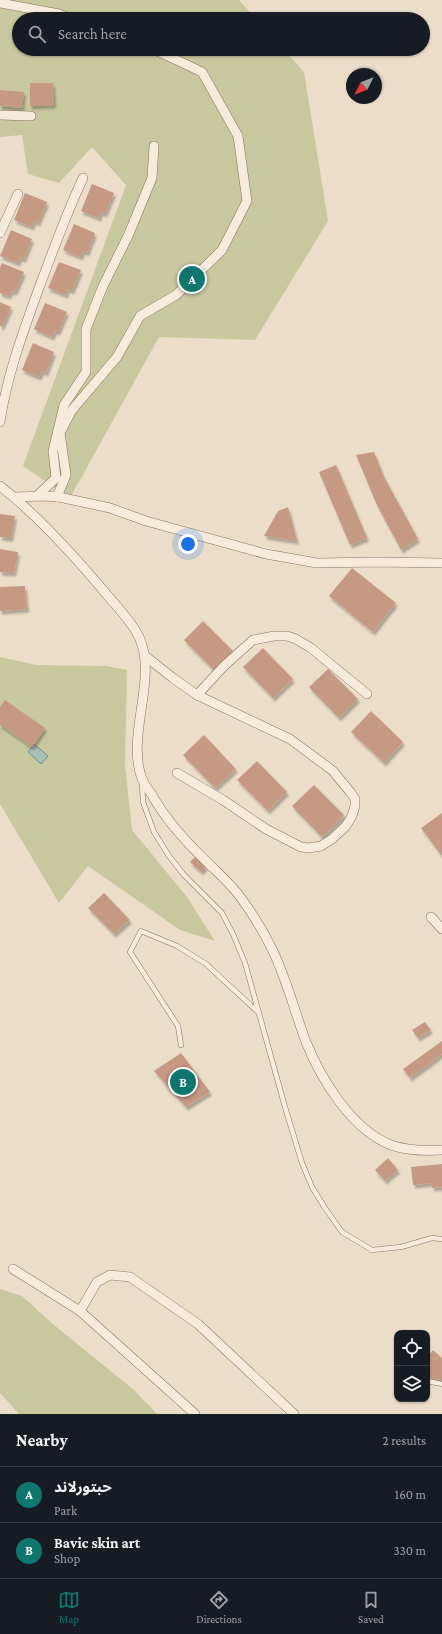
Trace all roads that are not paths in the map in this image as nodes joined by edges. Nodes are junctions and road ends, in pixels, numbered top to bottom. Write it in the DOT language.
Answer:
graph roads {
  1 [pos="0,3"];
  2 [pos="48,12"];
  3 [pos="168,56"];
  4 [pos="0,115"];
  5 [pos="31,116"];
  6 [pos="154,146"];
  7 [pos="83,178"];
  8 [pos="18,194"];
  9 [pos="0,233"];
  10 [pos="2,399"];
  11 [pos="0,422"];
  12 [pos="0,486"];
  13 [pos="37,496"];
  14 [pos="57,497"];
  15 [pos="15,498"];
  16 [pos="442,563"];
  17 [pos="145,656"];
  18 [pos="367,694"];
  19 [pos="197,695"];
  20 [pos="177,772"];
  21 [pos="142,778"];
  22 [pos="431,917"];
  23 [pos="442,928"];
  24 [pos="259,1012"];
  25 [pos="180,1044"];
  26 [pos="442,1150"];
  27 [pos="442,1239"];
  28 [pos="14,1268"];
  29 [pos="80,1311"];
  30 [pos="430,1382"];
  31 [pos="442,1384"];
  32 [pos="195,1414"];
  33 [pos="294,1414"];
  1 -- 2 [label="street"];
  3 -- 14 [label="street"];
  4 -- 5 [label="street"];
  6 -- 13 [label="street"];
  7 -- 10 [label="street"];
  8 -- 9 [label="street"];
  10 -- 11 [label="street"];
  12 -- 15 [label="street"];
  13 -- 14 [label="street"];
  13 -- 15 [label="street"];
  14 -- 16 [label="street"];
  15 -- 17 [label="street"];
  17 -- 19 [label="street"];
  17 -- 21 [label="street"];
  18 -- 19 [label="street"];
  19 -- 20 [label="street"];
  21 -- 24 [label="lane"];
  21 -- 26 [label="street"];
  22 -- 23 [label="street"];
  24 -- 25 [label="lane"];
  24 -- 27 [label="lane"];
  28 -- 29 [label="street"];
  29 -- 32 [label="street"];
  29 -- 33 [label="street"];
  30 -- 31 [label="lane"];
}
